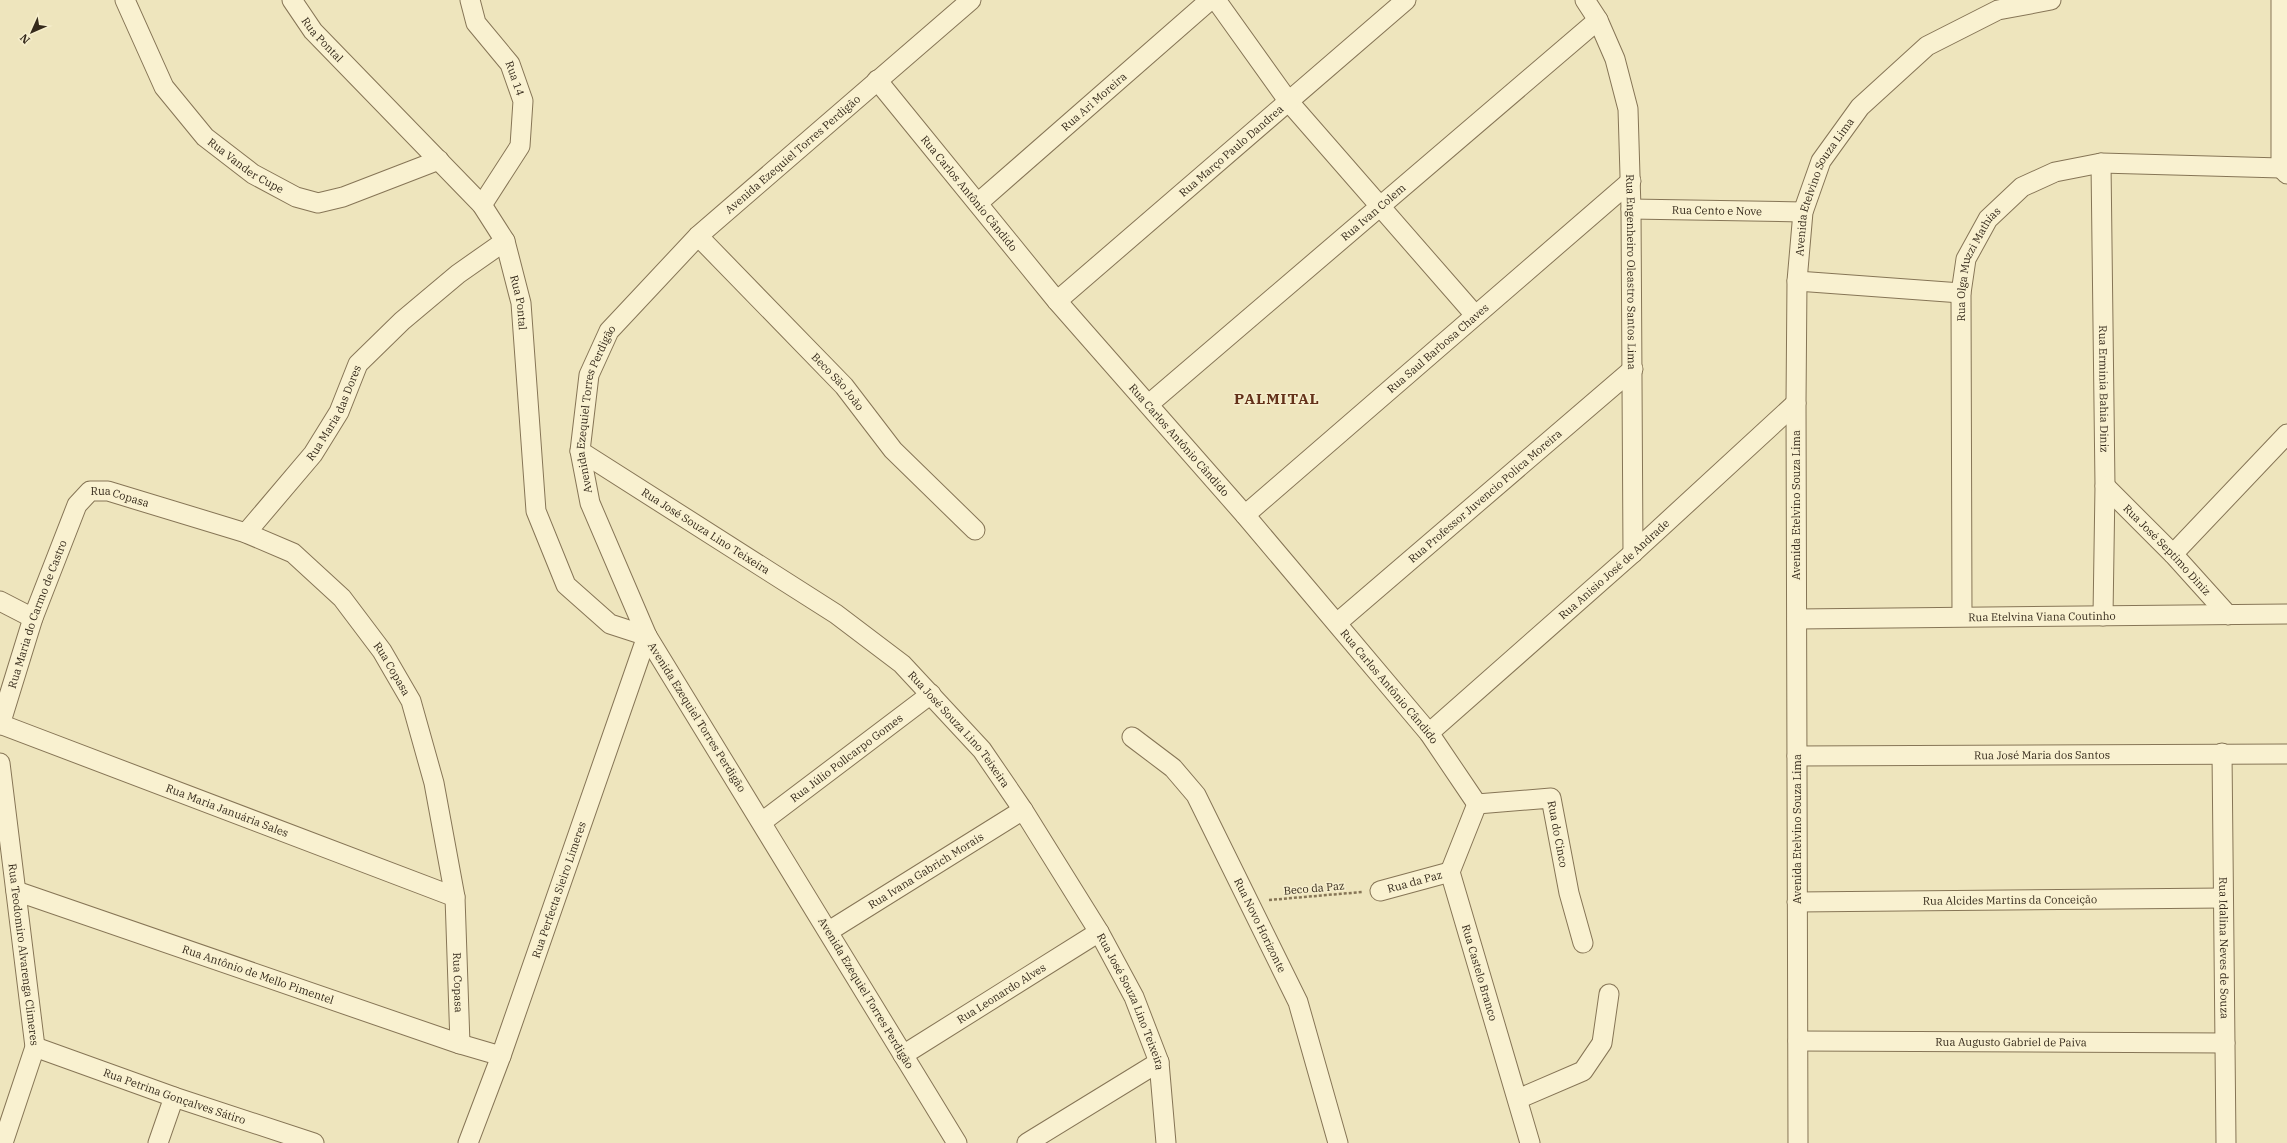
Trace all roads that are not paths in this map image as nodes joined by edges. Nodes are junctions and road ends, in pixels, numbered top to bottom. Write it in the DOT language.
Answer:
graph roads {
  1 [pos="125,0"];
  2 [pos="292,0"];
  3 [pos="470,0"];
  4 [pos="971,0"];
  5 [pos="1210,0"];
  6 [pos="1216,0"];
  7 [pos="1406,0"];
  8 [pos="1585,0"];
  9 [pos="2051,0"];
  10 [pos="2281,0"];
  11 [pos="1598,20"];
  12 [pos="877,80"];
  13 [pos="1289,102"];
  14 [pos="439,160"];
  15 [pos="2101,163"];
  16 [pos="2284,171"];
  17 [pos="1631,181"];
  18 [pos="978,203"];
  19 [pos="482,205"];
  20 [pos="1380,206"];
  21 [pos="1631,209"];
  22 [pos="1803,212"];
  23 [pos="698,236"];
  24 [pos="505,241"];
  25 [pos="1796,281"];
  26 [pos="1961,293"];
  27 [pos="1057,301"];
  28 [pos="1475,315"];
  29 [pos="1633,369"];
  30 [pos="1796,403"];
  31 [pos="1149,404"];
  32 [pos="2287,434"];
  33 [pos="580,452"];
  34 [pos="2105,486"];
  35 [pos="77,505"];
  36 [pos="1245,515"];
  37 [pos="975,530"];
  38 [pos="246,532"];
  39 [pos="1634,553"];
  40 [pos="2172,554"];
  41 [pos="0,601"];
  42 [pos="2287,614"];
  43 [pos="2228,615"];
  44 [pos="1962,616"];
  45 [pos="2104,616"];
  46 [pos="34,618"];
  47 [pos="1797,619"];
  48 [pos="1336,624"];
  49 [pos="647,636"];
  50 [pos="931,694"];
  51 [pos="0,725"];
  52 [pos="1429,733"];
  53 [pos="1132,738"];
  54 [pos="2222,753"];
  55 [pos="2287,754"];
  56 [pos="1797,756"];
  57 [pos="0,763"];
  58 [pos="1476,804"];
  59 [pos="1023,810"];
  60 [pos="762,822"];
  61 [pos="1450,872"];
  62 [pos="16,891"];
  63 [pos="1380,891"];
  64 [pos="455,897"];
  65 [pos="2224,898"];
  66 [pos="1797,902"];
  67 [pos="829,931"];
  68 [pos="1099,932"];
  69 [pos="1583,944"];
  70 [pos="1609,994"];
  71 [pos="1798,1041"];
  72 [pos="460,1044"];
  73 [pos="2225,1044"];
  74 [pos="35,1047"];
  75 [pos="903,1055"];
  76 [pos="501,1056"];
  77 [pos="1159,1062"];
  78 [pos="174,1098"];
  79 [pos="1518,1099"];
  80 [pos="3,1143"];
  81 [pos="158,1143"];
  82 [pos="314,1143"];
  83 [pos="468,1143"];
  84 [pos="957,1143"];
  85 [pos="1027,1143"];
  86 [pos="1166,1143"];
  87 [pos="1338,1143"];
  88 [pos="1530,1143"];
  89 [pos="1798,1143"];
  90 [pos="2226,1143"];
  1 -- 14 [label="street, Rua Vander Cupe"];
  2 -- 14 [label="street, Rua Pontal"];
  3 -- 19 [label="street, Rua 14"];
  4 -- 12 [label="street, Avenida Ezequiel Torres Perdigão"];
  5 -- 18 [label="street, Rua Ari Moreira"];
  6 -- 13 [label="street"];
  7 -- 13 [label="street, Rua Março Paulo Dandrea"];
  8 -- 11 [label="street, Rua Engenheiro Oleastro Santos Lima"];
  9 -- 22 [label="street, Avenida Etelvino Souza Lima"];
  10 -- 16 [label="street"];
  11 -- 17 [label="street, Rua Engenheiro Oleastro Santos Lima"];
  11 -- 20 [label="street, Rua Ivan Colem"];
  12 -- 18 [label="street, Rua Carlos Antônio Cândido"];
  12 -- 23 [label="street, Avenida Ezequiel Torres Perdigão"];
  13 -- 20 [label="street"];
  13 -- 27 [label="street, Rua Março Paulo Dandrea"];
  14 -- 19 [label="street, Rua Pontal"];
  15 -- 16 [label="street, Rua Olga Muzzi Mathias"];
  15 -- 26 [label="street, Rua Olga Muzzi Mathias"];
  15 -- 34 [label="street, Rua Erminia Bahia Diniz"];
  17 -- 21 [label="street, Rua Engenheiro Oleastro Santos Lima"];
  17 -- 28 [label="street, Rua Saul Barbosa Chaves"];
  18 -- 27 [label="street, Rua Carlos Antônio Cândido"];
  19 -- 24 [label="street, Rua Pontal"];
  20 -- 28 [label="street"];
  20 -- 31 [label="street, Rua Ivan Colem"];
  21 -- 22 [label="street, Rua Cento e Nove"];
  21 -- 29 [label="street, Rua Engenheiro Oleastro Santos Lima"];
  22 -- 25 [label="street, Avenida Etelvino Souza Lima"];
  23 -- 33 [label="street, Avenida Ezequiel Torres Perdigão"];
  23 -- 37 [label="street, Beco São João"];
  24 -- 38 [label="street, Rua Maria das Dores"];
  24 -- 49 [label="street, Rua Pontal"];
  25 -- 26 [label="street"];
  25 -- 30 [label="street, Avenida Etelvino Souza Lima"];
  26 -- 44 [label="street, Rua Olga Muzzi Mathias"];
  27 -- 31 [label="street, Rua Carlos Antônio Cândido"];
  28 -- 36 [label="street, Rua Saul Barbosa Chaves"];
  29 -- 39 [label="street, Rua Engenheiro Oleastro Santos Lima"];
  29 -- 48 [label="street, Rua Professor Juvencio Polica Moreira"];
  30 -- 39 [label="street, Rua Anisio José de Andrade"];
  30 -- 47 [label="street, Avenida Etelvino Souza Lima"];
  31 -- 36 [label="street, Rua Carlos Antônio Cândido"];
  32 -- 40 [label="street"];
  33 -- 49 [label="street, Avenida Ezequiel Torres Perdigão"];
  33 -- 50 [label="street, Rua José Souza Lino Teixeira"];
  34 -- 40 [label="street, Rua José Septimo Diniz"];
  34 -- 45 [label="street, Rua Erminia Bahia Diniz"];
  35 -- 38 [label="street, Rua Copasa"];
  35 -- 46 [label="street, Rua Maria do Carmo de Castro"];
  36 -- 48 [label="street, Rua Carlos Antônio Cândido"];
  38 -- 64 [label="street, Rua Copasa"];
  39 -- 52 [label="street, Rua Anisio José de Andrade"];
  40 -- 43 [label="street, Rua José Septimo Diniz"];
  41 -- 46 [label="street"];
  42 -- 43 [label="street, Rua Etelvina Viana Coutinho"];
  43 -- 45 [label="street, Rua Etelvina Viana Coutinho"];
  44 -- 45 [label="street, Rua Etelvina Viana Coutinho"];
  44 -- 47 [label="street, Rua Etelvina Viana Coutinho"];
  46 -- 51 [label="street, Rua Maria do Carmo de Castro"];
  47 -- 56 [label="street, Avenida Etelvino Souza Lima"];
  48 -- 52 [label="street, Rua Carlos Antônio Cândido"];
  49 -- 60 [label="street, Avenida Ezequiel Torres Perdigão"];
  49 -- 76 [label="street, Rua Perfecta Sieiro Limeres"];
  50 -- 59 [label="street, Rua José Souza Lino Teixeira"];
  50 -- 60 [label="street, Rua Júlio Pollcarpo Gomes"];
  51 -- 64 [label="street, Rua Maria Januária Sales"];
  52 -- 58 [label="street, Rua Carlos Antônio Cândido"];
  53 -- 87 [label="street, Rua Novo Horizonte"];
  54 -- 55 [label="street, Rua José Maria dos Santos"];
  54 -- 56 [label="street, Rua José Maria dos Santos"];
  54 -- 65 [label="street, Rua Idalina Neves de Souza"];
  56 -- 66 [label="street, Avenida Etelvino Souza Lima"];
  57 -- 62 [label="street, Rua Teodomiro Alvarenga Climeres"];
  58 -- 61 [label="street"];
  58 -- 69 [label="street, Rua do Cinco"];
  59 -- 67 [label="street, Rua Ivana Gabrich Morais"];
  59 -- 68 [label="street, Rua José Souza Lino Teixeira"];
  60 -- 67 [label="street, Avenida Ezequiel Torres Perdigão"];
  61 -- 63 [label="street, Rua da Paz"];
  61 -- 79 [label="street, Rua Castelo Branco"];
  62 -- 72 [label="street, Rua Antônio de Mello Pimentel"];
  62 -- 74 [label="street, Rua Teodomiro Alvarenga Climeres"];
  64 -- 72 [label="street, Rua Copasa"];
  65 -- 66 [label="street, Rua Alcides Martins da Conceição"];
  65 -- 73 [label="street, Rua Idalina Neves de Souza"];
  66 -- 71 [label="street, Avenida Etelvino Souza Lima"];
  67 -- 75 [label="street, Avenida Ezequiel Torres Perdigão"];
  68 -- 75 [label="street, Rua Leonardo Alves"];
  68 -- 77 [label="street, Rua José Souza Lino Teixeira"];
  70 -- 79 [label="street"];
  71 -- 73 [label="street, Rua Augusto Gabriel de Paiva"];
  71 -- 89 [label="street, Avenida Etelvino Souza Lima"];
  72 -- 76 [label="street, Rua Antônio de Mello Pimentel"];
  73 -- 90 [label="street, Rua Idalina Neves de Souza"];
  74 -- 78 [label="street, Rua Petrina Gonçalves Sátiro"];
  74 -- 80 [label="street, Rua Teodomiro Alvarenga Climeres"];
  75 -- 84 [label="street, Avenida Ezequiel Torres Perdigão"];
  76 -- 83 [label="street, Rua Perfecta Sieiro Limeres"];
  77 -- 85 [label="street"];
  77 -- 86 [label="street, Rua José Souza Lino Teixeira"];
  78 -- 81 [label="street"];
  78 -- 82 [label="street, Rua Petrina Gonçalves Sátiro"];
  79 -- 88 [label="street, Rua Castelo Branco"];
}
